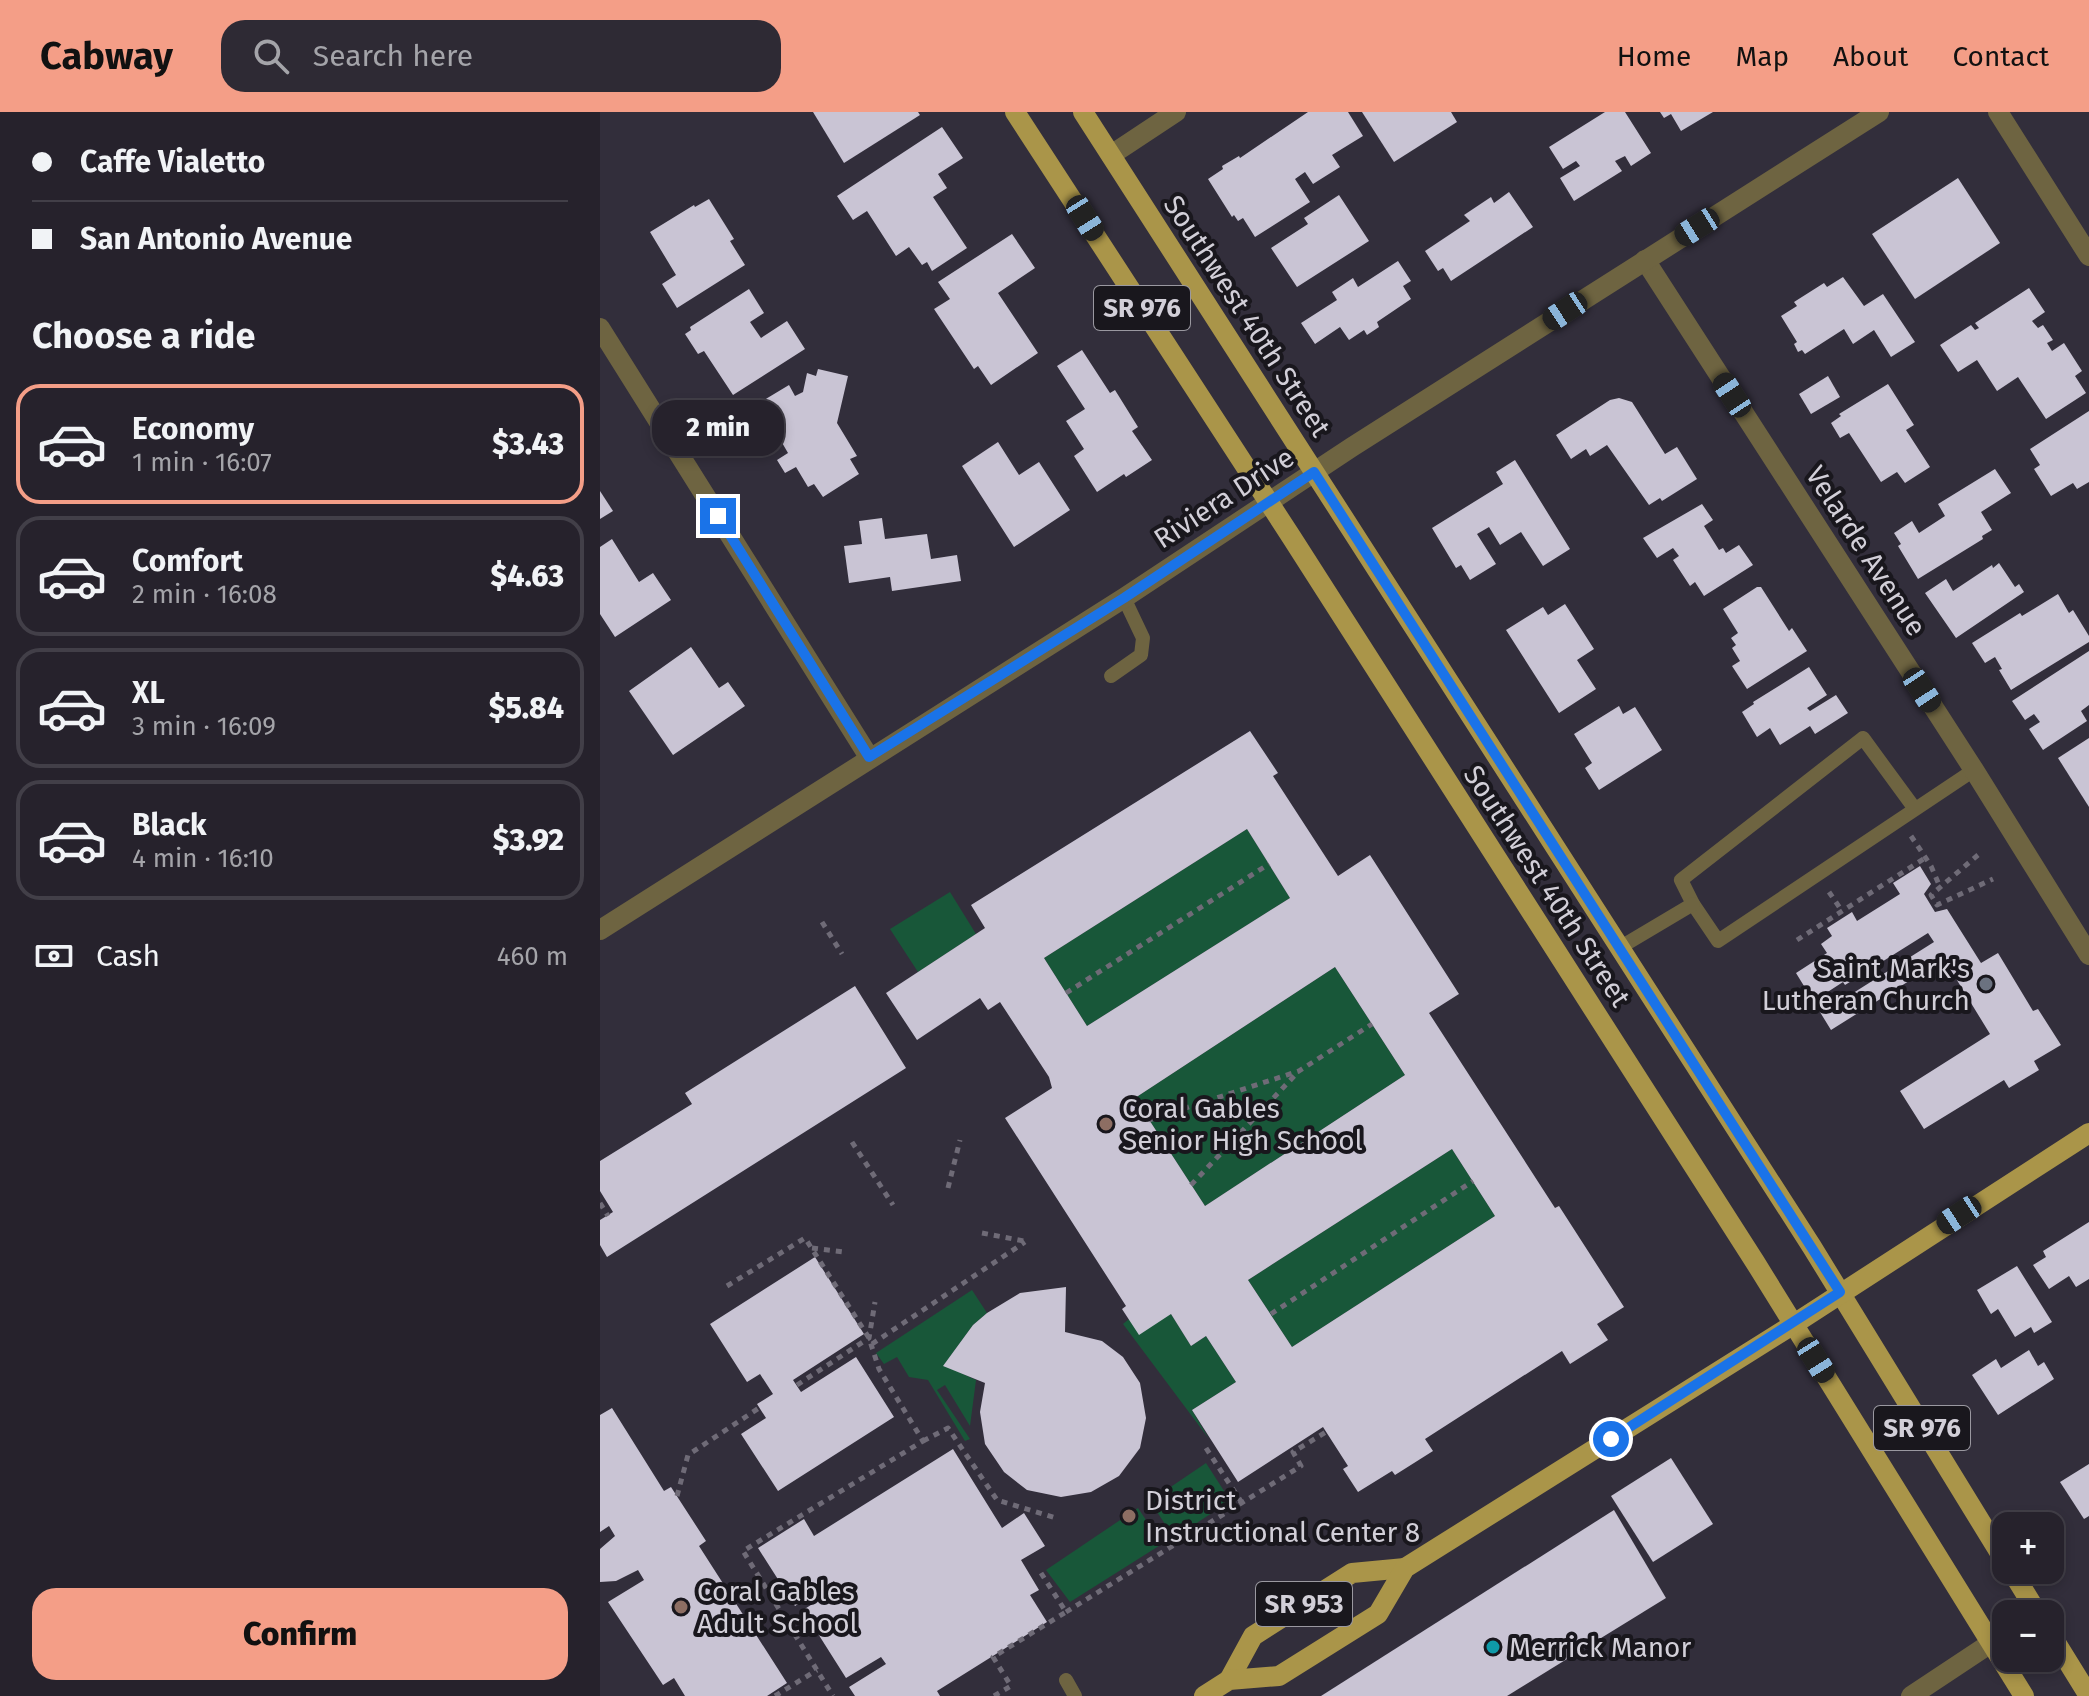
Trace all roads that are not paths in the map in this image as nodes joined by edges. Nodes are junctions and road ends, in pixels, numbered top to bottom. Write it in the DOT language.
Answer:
graph roads {
  1 [pos="1015,112"];
  2 [pos="1083,112"];
  3 [pos="1176,112"];
  4 [pos="1879,112"];
  5 [pos="1998,112"];
  6 [pos="1111,155"];
  7 [pos="2089,256"];
  8 [pos="1645,260"];
  9 [pos="600,328"];
  10 [pos="1314,472"];
  11 [pos="1269,503"];
  12 [pos="1124,598"];
  13 [pos="1111,676"];
  14 [pos="869,757"];
  15 [pos="1974,770"];
  16 [pos="1915,809"];
  17 [pos="1693,904"];
  18 [pos="600,930"];
  19 [pos="1619,948"];
  20 [pos="2089,955"];
  21 [pos="2089,1133"];
  22 [pos="1840,1292"];
  23 [pos="1794,1324"];
  24 [pos="1992,1540"];
  25 [pos="1405,1568"];
  26 [pos="1991,1643"];
  27 [pos="2064,1656"];
  28 [pos="1066,1680"];
  29 [pos="1229,1680"];
  30 [pos="1934,1690"];
  31 [pos="1075,1696"];
  32 [pos="1204,1696"];
  33 [pos="1911,1696"];
  34 [pos="2024,1696"];
  35 [pos="2089,1696"];
  1 -- 11 [label="main road, Southwest 40th Street / SR 976"];
  2 -- 6 [label="main road, Southwest 40th Street / SR 976"];
  3 -- 6 [label="street"];
  4 -- 8 [label="street, Riviera Drive"];
  5 -- 7 [label="street"];
  6 -- 10 [label="main road, Southwest 40th Street / SR 976"];
  8 -- 10 [label="street, Riviera Drive"];
  8 -- 15 [label="street, Velarde Avenue"];
  9 -- 14 [label="street"];
  10 -- 11 [label="street, Riviera Drive"];
  10 -- 19 [label="main road, Southwest 40th Street / SR 976"];
  11 -- 12 [label="street, Riviera Drive"];
  11 -- 23 [label="main road, Southwest 40th Street / SR 976"];
  12 -- 13 [label="lane"];
  12 -- 14 [label="street, Riviera Drive"];
  14 -- 18 [label="street, Riviera Drive"];
  15 -- 16 [label="lane"];
  15 -- 20 [label="street, Velarde Avenue"];
  16 -- 17 [label="lane"];
  16 -- 17 [label="lane"];
  17 -- 19 [label="lane"];
  19 -- 22 [label="main road, Southwest 40th Street / SR 976"];
  21 -- 22 [label="main road, SR 953"];
  22 -- 23 [label="main road, SR 953"];
  22 -- 24 [label="main road, Southwest 40th Street / SR 976"];
  23 -- 25 [label="main road, SR 953"];
  23 -- 26 [label="main road, Southwest 40th Street / SR 976"];
  25 -- 29 [label="main road, SR 953"];
  25 -- 29 [label="main road, SR 953"];
  26 -- 30 [label="street"];
  26 -- 34 [label="main road, Southwest 40th Street / SR 976"];
  27 -- 35 [label="main road"];
  28 -- 31 [label="lane"];
  29 -- 32 [label="main road, SR 953"];
  30 -- 33 [label="street"];
}
